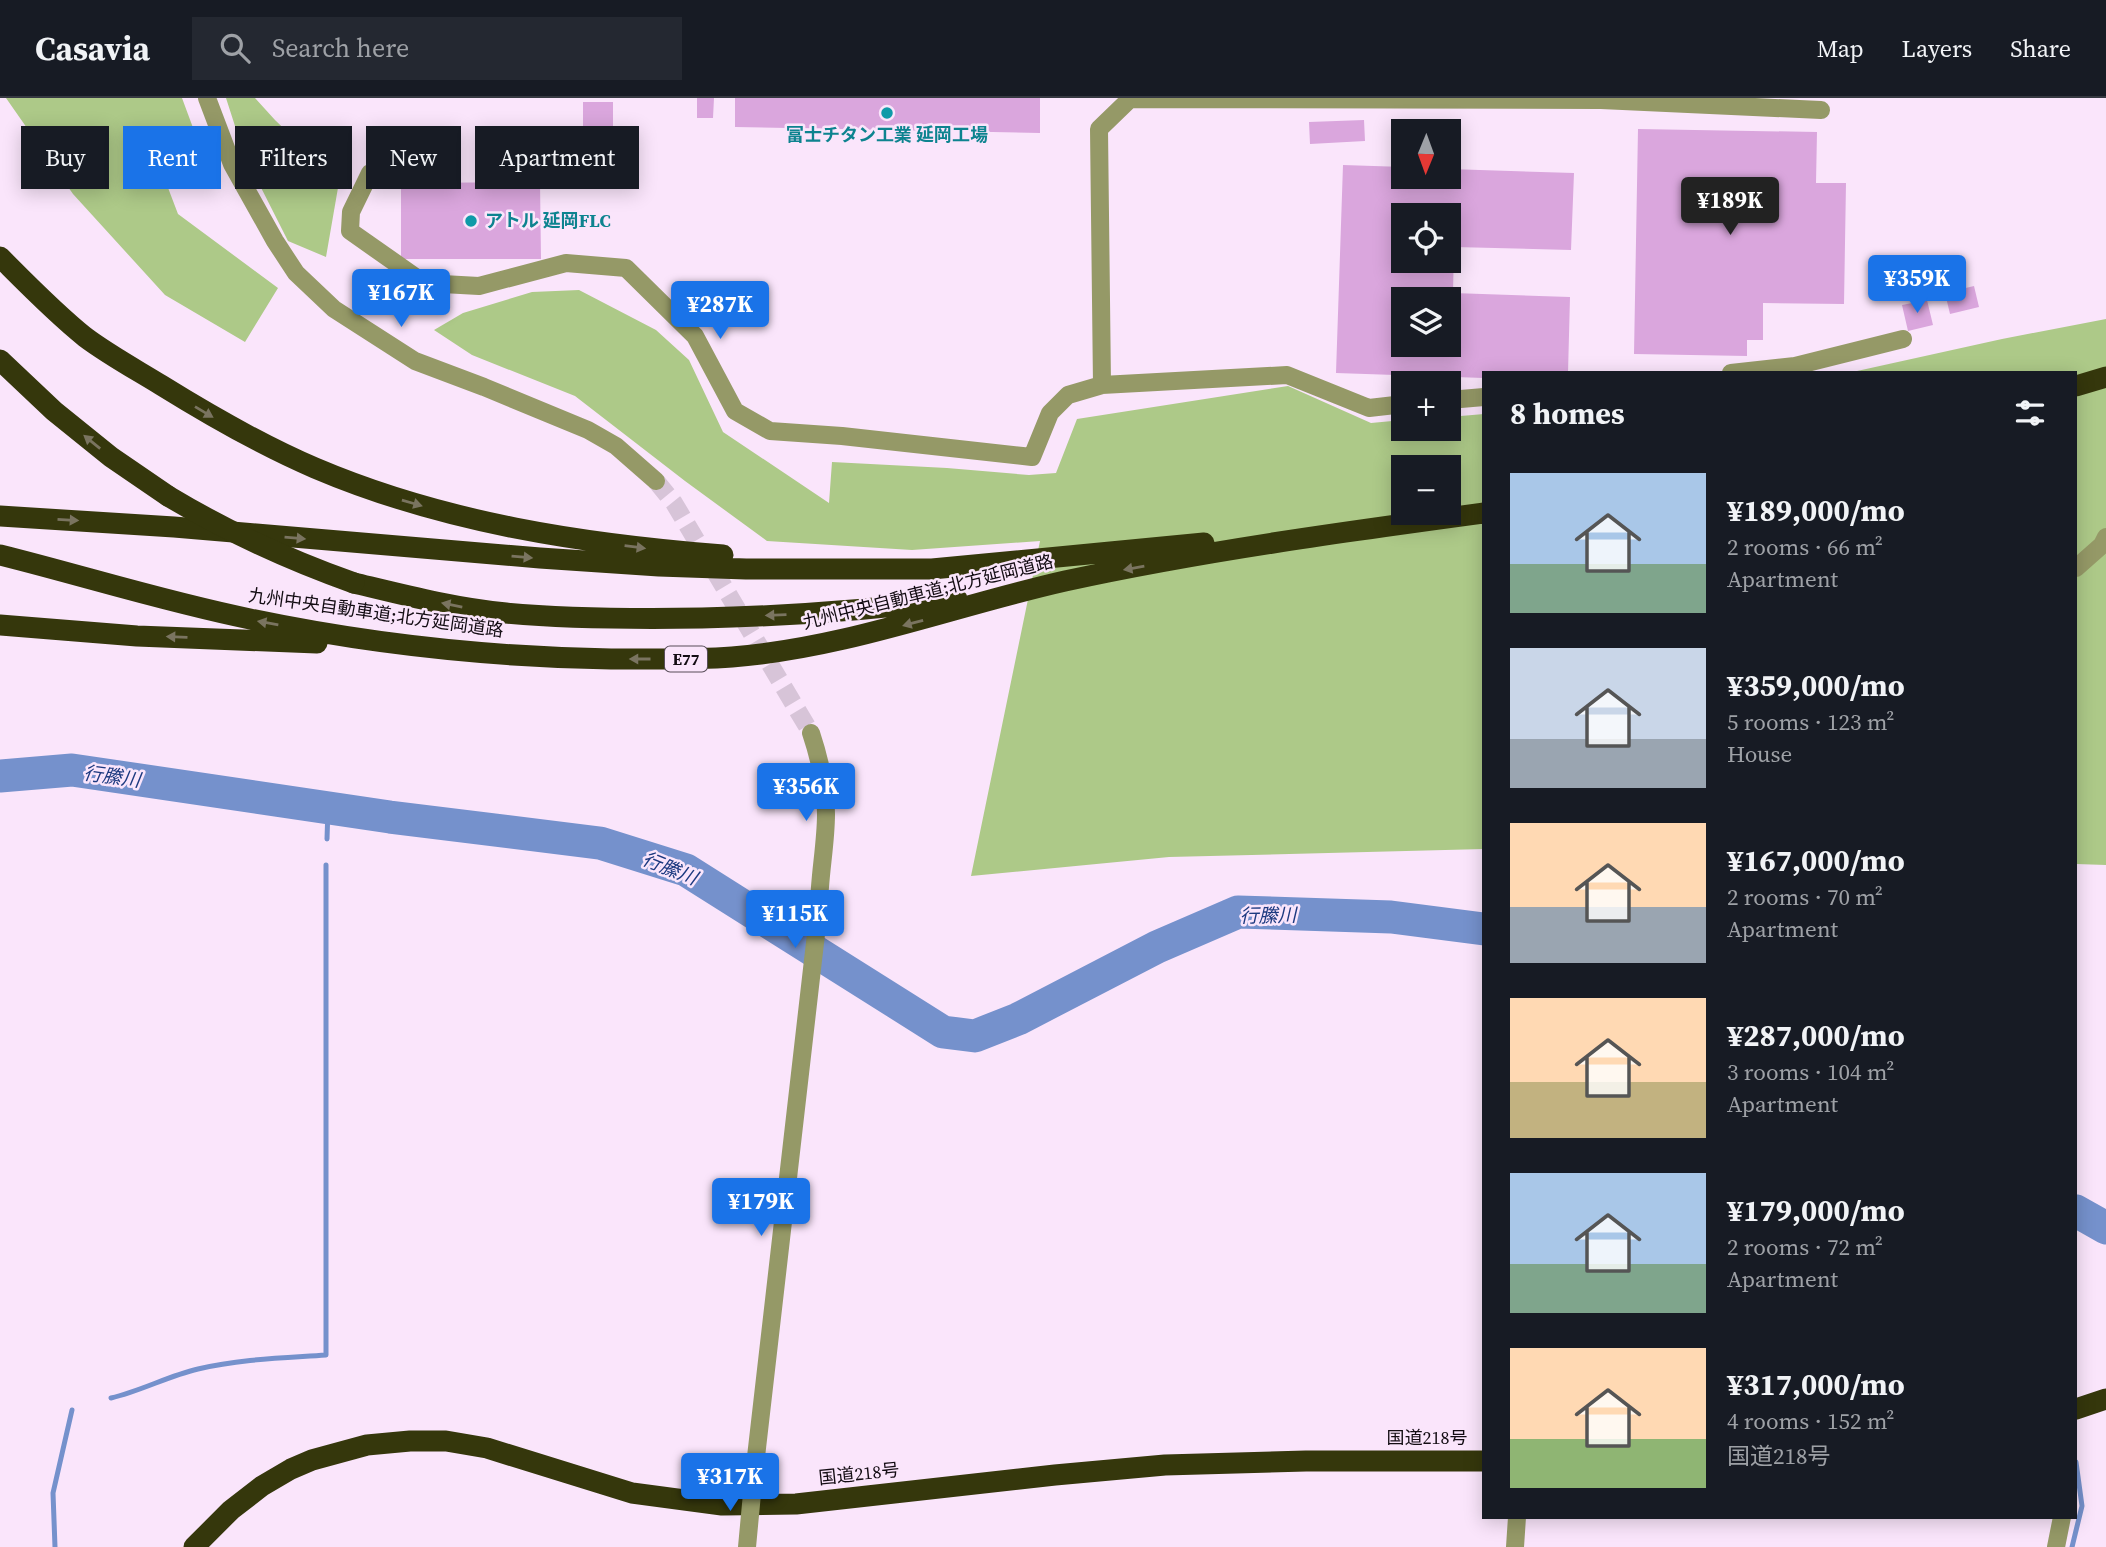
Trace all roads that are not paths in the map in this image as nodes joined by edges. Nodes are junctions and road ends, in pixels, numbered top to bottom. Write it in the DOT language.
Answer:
graph roads {
  1 [pos="207,98"];
  2 [pos="1601,99"];
  3 [pos="1821,110"];
  4 [pos="366,181"];
  5 [pos="0,242"];
  6 [pos="0,257"];
  7 [pos="1903,339"];
  8 [pos="0,360"];
  9 [pos="1749,371"];
  10 [pos="146,376"];
  11 [pos="2106,377"];
  12 [pos="1102,385"];
  13 [pos="2077,386"];
  14 [pos="1482,397"];
  15 [pos="1461,399"];
  16 [pos="1391,405"];
  17 [pos="656,481"];
  18 [pos="1482,513"];
  19 [pos="0,516"];
  20 [pos="1370,529"];
  21 [pos="2106,537"];
  22 [pos="0,555"];
  23 [pos="1043,557"];
  24 [pos="2077,567"];
  25 [pos="1063,582"];
  26 [pos="0,625"];
  27 [pos="466,653"];
  28 [pos="811,733"];
  29 [pos="2106,1399"];
  30 [pos="2080,1407"];
  31 [pos="1482,1461"];
  32 [pos="1517,1519"];
  33 [pos="2062,1519"];
  34 [pos="194,1547"];
  35 [pos="747,1547"];
  36 [pos="1515,1547"];
  37 [pos="2056,1547"];
  1 -- 17 [label="street"];
  2 -- 3 [label="street"];
  2 -- 12 [label="street"];
  4 -- 12 [label="street"];
  5 -- 10 [label="highway"];
  6 -- 10 [label="highway"];
  7 -- 9 [label="street"];
  25 -- 8 [label="highway, one-way, bridge"];
  10 -- 23 [label="highway, one-way"];
  11 -- 13 [label="highway"];
  12 -- 16 [label="street"];
  14 -- 15 [label="street"];
  18 -- 20 [label="highway, 九州中央自動車道;北方延岡道路 / E77"];
  19 -- 23 [label="highway, 九州中央自動車道;北方延岡道路 / E77, one-way"];
  20 -- 23 [label="highway, 九州中央自動車道;北方延岡道路 / E77"];
  20 -- 25 [label="highway, 九州中央自動車道;北方延岡道路 / E77, one-way"];
  21 -- 24 [label="street"];
  27 -- 22 [label="highway, 九州中央自動車道;北方延岡道路 / E77, one-way"];
  25 -- 27 [label="highway, 九州中央自動車道;北方延岡道路 / E77, one-way"];
  27 -- 26 [label="highway, one-way"];
  28 -- 35 [label="street, bridge"];
  29 -- 30 [label="highway"];
  31 -- 34 [label="highway, 国道218号"];
  32 -- 36 [label="street"];
  33 -- 37 [label="street"];
}
